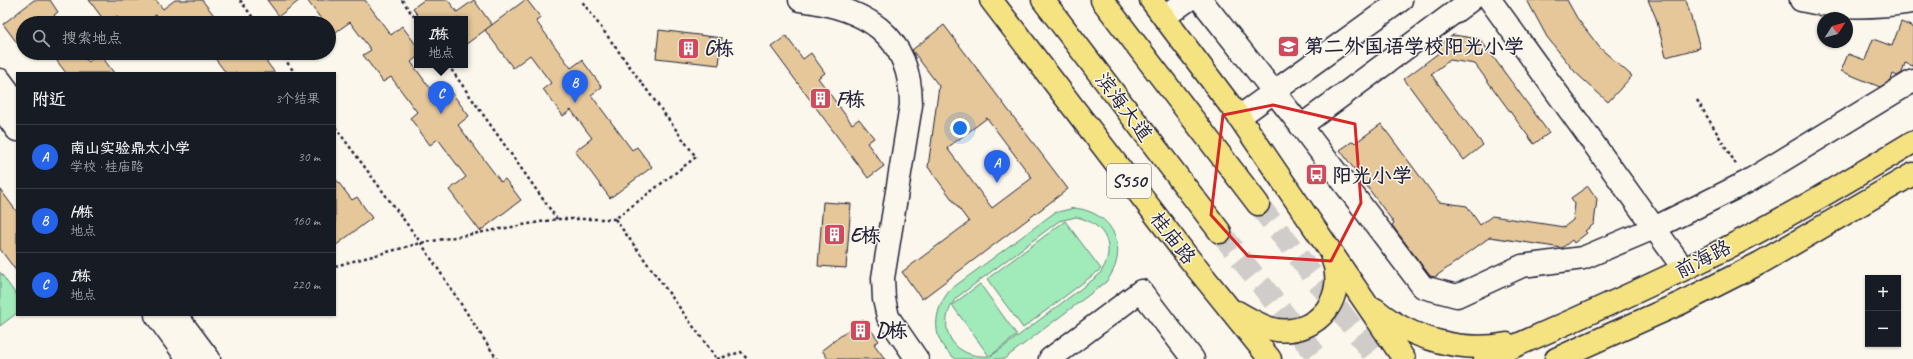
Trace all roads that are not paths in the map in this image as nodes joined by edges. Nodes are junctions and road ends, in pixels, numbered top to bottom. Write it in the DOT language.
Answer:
graph roads {
  1 [pos="800,0"];
  2 [pos="992,0"];
  3 [pos="1043,0"];
  4 [pos="1102,0"];
  5 [pos="1151,0"];
  6 [pos="1188,0"];
  7 [pos="1201,0"];
  8 [pos="1401,0"];
  9 [pos="1471,0"];
  10 [pos="1490,0"];
  11 [pos="1801,0"];
  12 [pos="1913,2"];
  13 [pos="1164,17"];
  14 [pos="0,80"];
  15 [pos="1913,81"];
  16 [pos="1274,91"];
  17 [pos="16,102"];
  18 [pos="0,107"];
  19 [pos="1240,117"];
  20 [pos="1301,126"];
  21 [pos="16,129"];
  22 [pos="1913,142"];
  23 [pos="1913,174"];
  24 [pos="1258,204"];
  25 [pos="1654,228"];
  26 [pos="1220,232"];
  27 [pos="1327,244"];
  28 [pos="1676,258"];
  29 [pos="1356,288"];
  30 [pos="1231,309"];
  31 [pos="157,316"];
  32 [pos="177,316"];
  33 [pos="1246,328"];
  34 [pos="1530,339"];
  35 [pos="188,359"];
  36 [pos="209,359"];
  37 [pos="917,359"];
  38 [pos="1050,359"];
  39 [pos="1193,359"];
  40 [pos="1261,359"];
  41 [pos="1270,359"];
  42 [pos="1404,359"];
  43 [pos="1485,359"];
  44 [pos="1556,359"];
  1 -- 37 [label="street"];
  2 -- 30 [label="main road, 桂庙路 / S550"];
  3 -- 26 [label="main road, 滨海大道 / S550"];
  4 -- 24 [label="main road"];
  5 -- 13 [label="main road"];
  6 -- 13 [label="street"];
  7 -- 16 [label="street"];
  8 -- 16 [label="street"];
  9 -- 20 [label="street"];
  10 -- 25 [label="street"];
  11 -- 12 [label="street"];
  13 -- 19 [label="main road"];
  14 -- 17 [label="street"];
  15 -- 25 [label="street"];
  16 -- 19 [label="street"];
  16 -- 20 [label="street"];
  18 -- 21 [label="street"];
  19 -- 27 [label="main road"];
  20 -- 25 [label="street"];
  22 -- 34 [label="main road, 前海路"];
  23 -- 44 [label="main road, 前海路"];
  25 -- 28 [label="street"];
  27 -- 29 [label="main road"];
  27 -- 30 [label="main road"];
  29 -- 34 [label="main road"];
  29 -- 42 [label="main road"];
  30 -- 33 [label="main road, 桂庙路 / S550"];
  31 -- 35 [label="street"];
  32 -- 36 [label="street"];
  33 -- 40 [label="main road"];
  33 -- 41 [label="main road, 桂庙路 / S550"];
  34 -- 43 [label="main road, 前海路"];
  38 -- 39 [label="street"];
}
